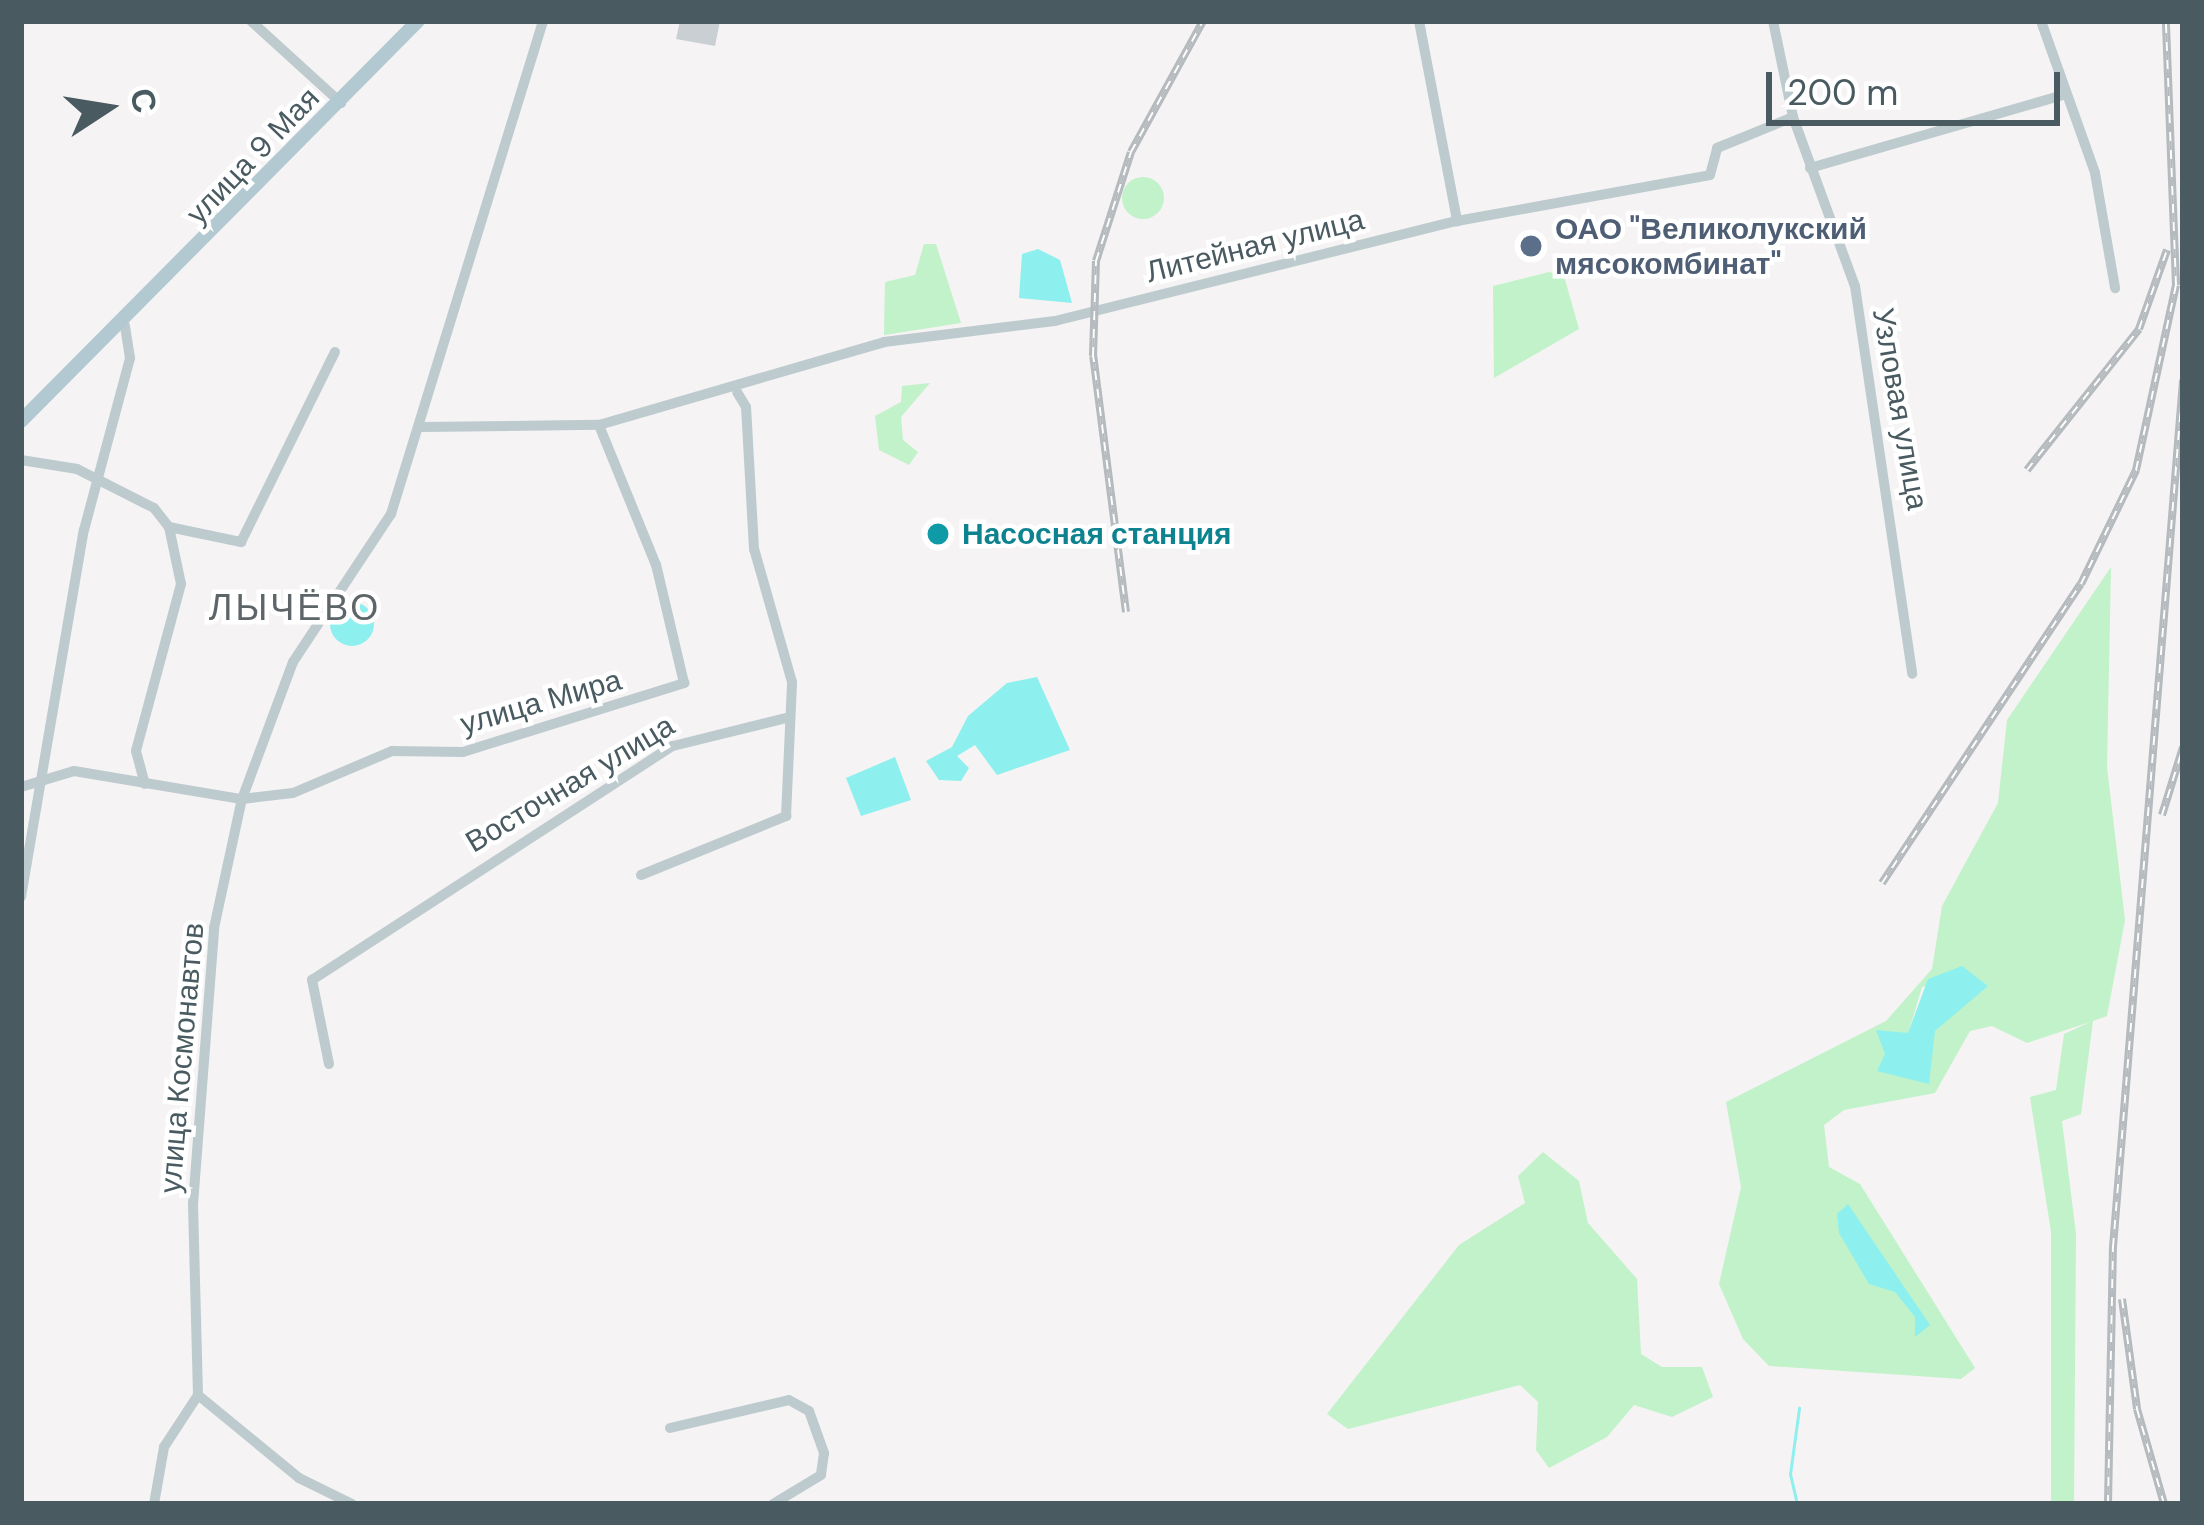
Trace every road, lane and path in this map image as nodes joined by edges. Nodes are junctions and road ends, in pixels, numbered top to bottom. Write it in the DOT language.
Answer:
graph roads {
  1 [pos="251,21"];
  2 [pos="418,21"];
  3 [pos="543,21"];
  4 [pos="1419,21"];
  5 [pos="1773,21"];
  6 [pos="2041,21"];
  7 [pos="2067,94"];
  8 [pos="341,103"];
  9 [pos="1793,117"];
  10 [pos="1810,168"];
  11 [pos="1456,221"];
  12 [pos="2115,288"];
  13 [pos="125,325"];
  14 [pos="335,352"];
  15 [pos="737,392"];
  16 [pos="21,422"];
  17 [pos="599,425"];
  18 [pos="424,427"];
  19 [pos="21,460"];
  20 [pos="94,478"];
  21 [pos="169,527"];
  22 [pos="1912,674"];
  23 [pos="787,718"];
  24 [pos="48,776"];
  25 [pos="145,784"];
  26 [pos="21,787"];
  27 [pos="242,799"];
  28 [pos="641,875"];
  29 [pos="21,897"];
  30 [pos="328,1064"];
  31 [pos="198,1395"];
  32 [pos="670,1428"];
  33 [pos="154,1504"];
  34 [pos="352,1504"];
  35 [pos="773,1504"];
  1 -- 8 [label="street"];
  2 -- 8 [label="main road, улица 9 Мая"];
  3 -- 18 [label="street, улица Космонавтов"];
  4 -- 11 [label="street"];
  5 -- 9 [label="street, Узловая улица"];
  6 -- 7 [label="street"];
  7 -- 10 [label="street"];
  7 -- 12 [label="street"];
  8 -- 13 [label="main road, улица 9 Мая"];
  9 -- 10 [label="street, Узловая улица"];
  9 -- 11 [label="street, Литейная улица"];
  10 -- 22 [label="street, Узловая улица"];
  11 -- 15 [label="street, Литейная улица"];
  13 -- 16 [label="main road, улица 9 Мая"];
  13 -- 20 [label="street"];
  14 -- 21 [label="street"];
  15 -- 17 [label="street, Литейная улица"];
  15 -- 23 [label="street"];
  17 -- 18 [label="street, Литейная улица"];
  17 -- 27 [label="street, улица Мира"];
  18 -- 27 [label="street, улица Космонавтов"];
  19 -- 20 [label="street"];
  20 -- 21 [label="street"];
  20 -- 24 [label="street"];
  21 -- 25 [label="street"];
  23 -- 28 [label="street"];
  23 -- 30 [label="street, Восточная улица"];
  24 -- 25 [label="street, улица Мира"];
  24 -- 26 [label="street, улица Мира"];
  24 -- 29 [label="street"];
  25 -- 27 [label="street, улица Мира"];
  27 -- 31 [label="street, улица Космонавтов"];
  31 -- 33 [label="street"];
  31 -- 34 [label="street"];
  32 -- 35 [label="street"];
}
